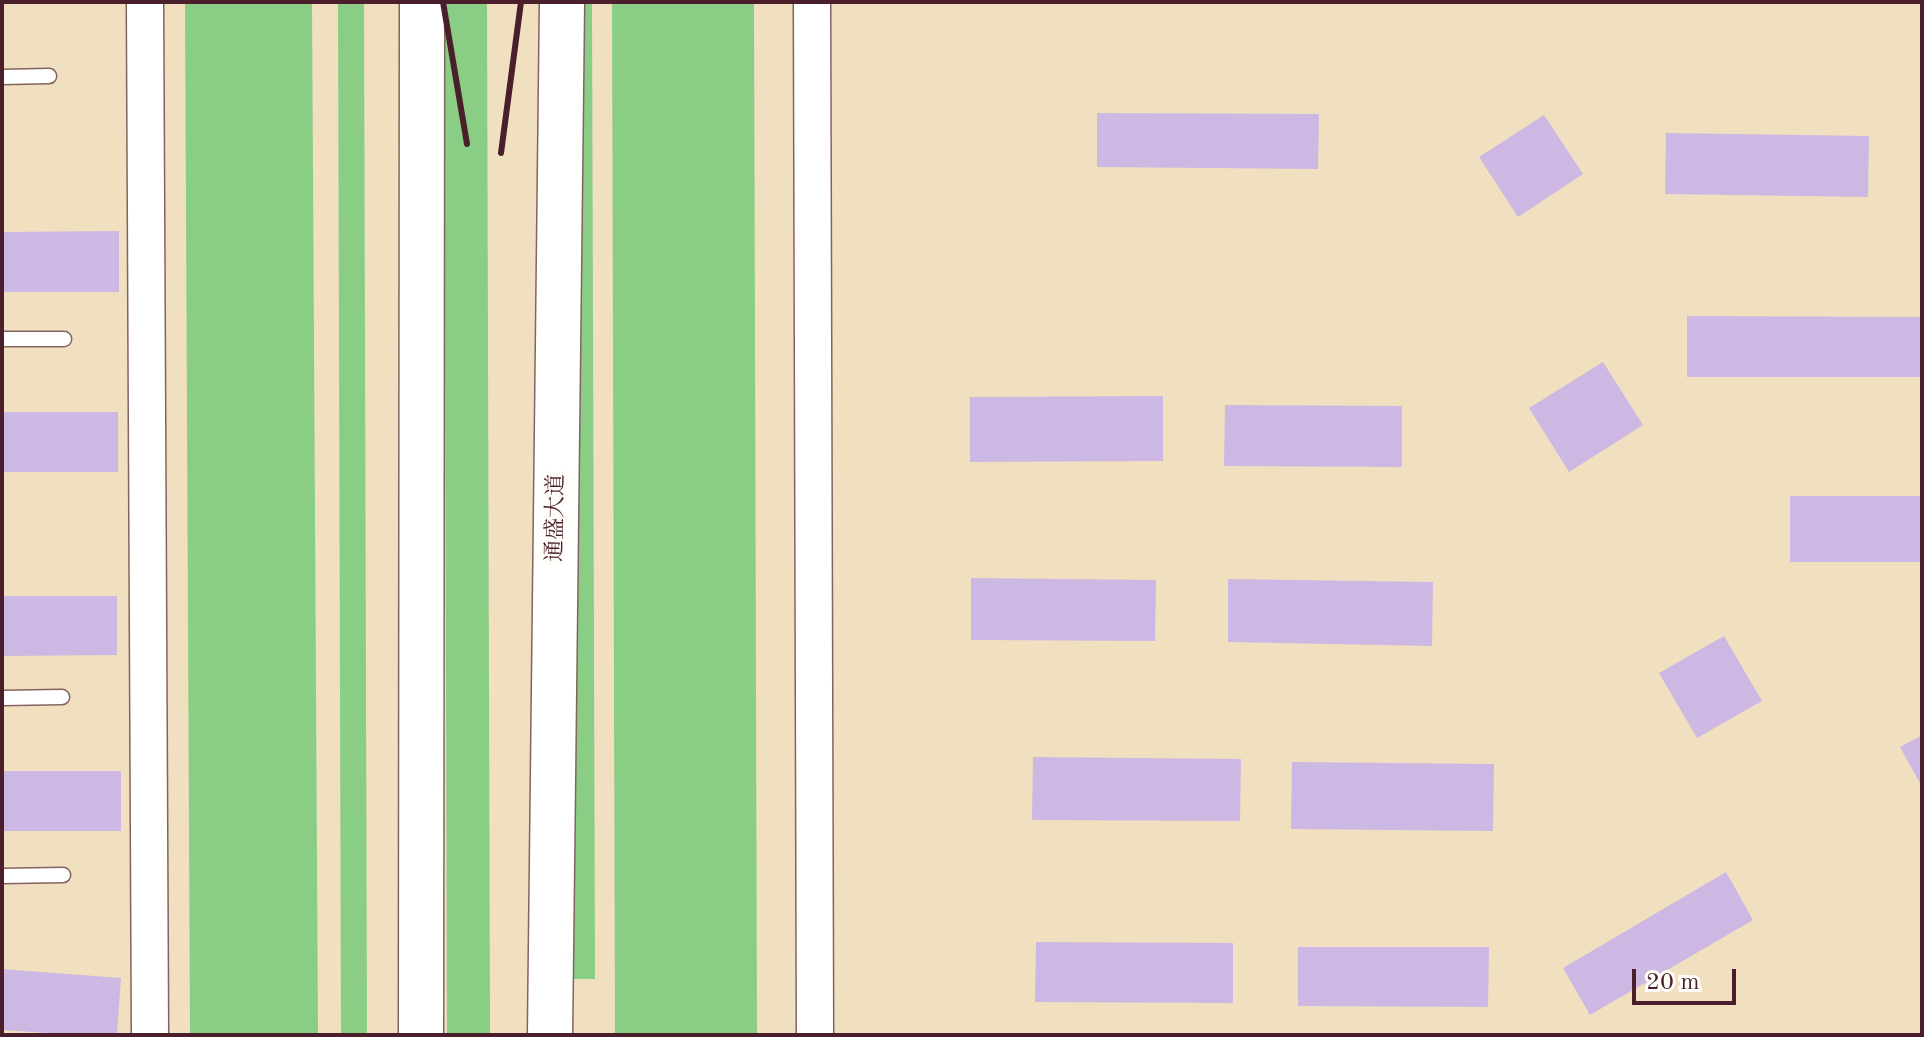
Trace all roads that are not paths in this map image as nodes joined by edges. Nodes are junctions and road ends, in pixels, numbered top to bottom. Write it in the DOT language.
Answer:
graph roads {
  1 [pos="145,2"];
  2 [pos="422,2"];
  3 [pos="562,2"];
  4 [pos="812,2"];
  5 [pos="49,76"];
  6 [pos="2,77"];
  7 [pos="2,339"];
  8 [pos="64,339"];
  9 [pos="62,697"];
  10 [pos="2,698"];
  11 [pos="63,875"];
  12 [pos="2,876"];
  13 [pos="150,1035"];
  14 [pos="421,1035"];
  15 [pos="550,1035"];
  16 [pos="815,1035"];
  1 -- 13 [label="street"];
  2 -- 14 [label="main road"];
  3 -- 15 [label="main road, 通盛大道"];
  4 -- 16 [label="street"];
  5 -- 6 [label="lane"];
  7 -- 8 [label="lane"];
  9 -- 10 [label="lane"];
  11 -- 12 [label="lane"];
}
